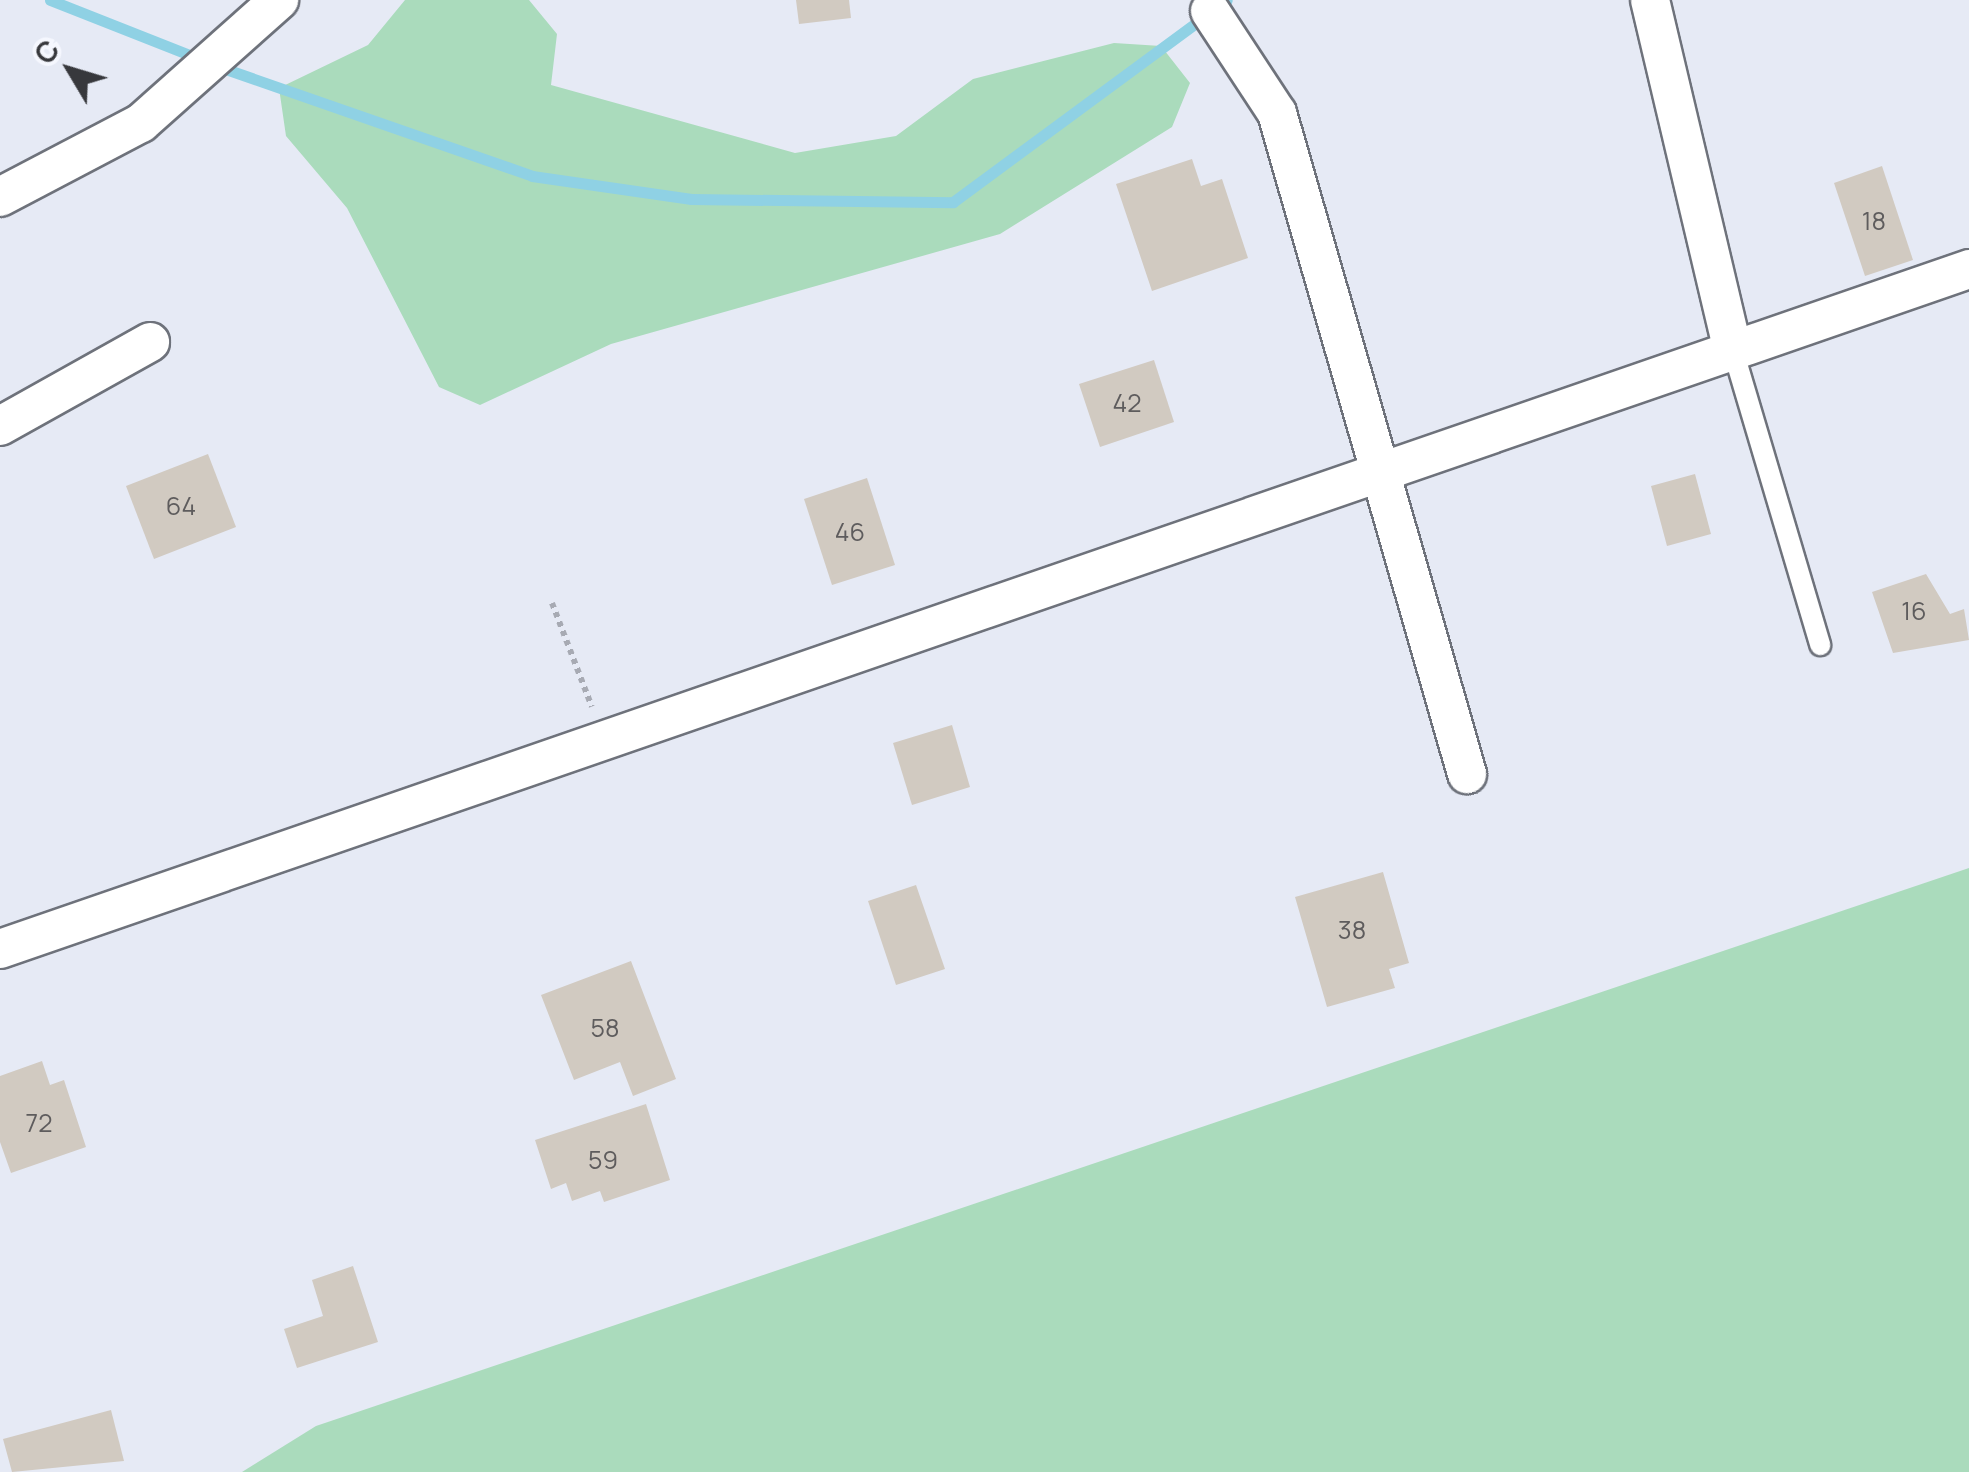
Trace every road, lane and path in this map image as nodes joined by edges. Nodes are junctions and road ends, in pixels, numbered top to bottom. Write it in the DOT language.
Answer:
graph roads {
  1 [pos="280,0"];
  2 [pos="1650,0"];
  3 [pos="1210,11"];
  4 [pos="0,196"];
  5 [pos="1969,269"];
  6 [pos="150,342"];
  7 [pos="1732,346"];
  8 [pos="0,426"];
  9 [pos="1374,476"];
  10 [pos="552,602"];
  11 [pos="1820,645"];
  12 [pos="604,741"];
  13 [pos="1466,774"];
  14 [pos="0,949"];
  1 -- 4 [label="street"];
  2 -- 7 [label="street"];
  3 -- 9 [label="street"];
  5 -- 7 [label="street"];
  6 -- 8 [label="street"];
  7 -- 9 [label="street"];
  7 -- 11 [label="lane"];
  9 -- 12 [label="street"];
  9 -- 13 [label="street"];
  10 -- 12 [label="path"];
  12 -- 14 [label="street"];
}
